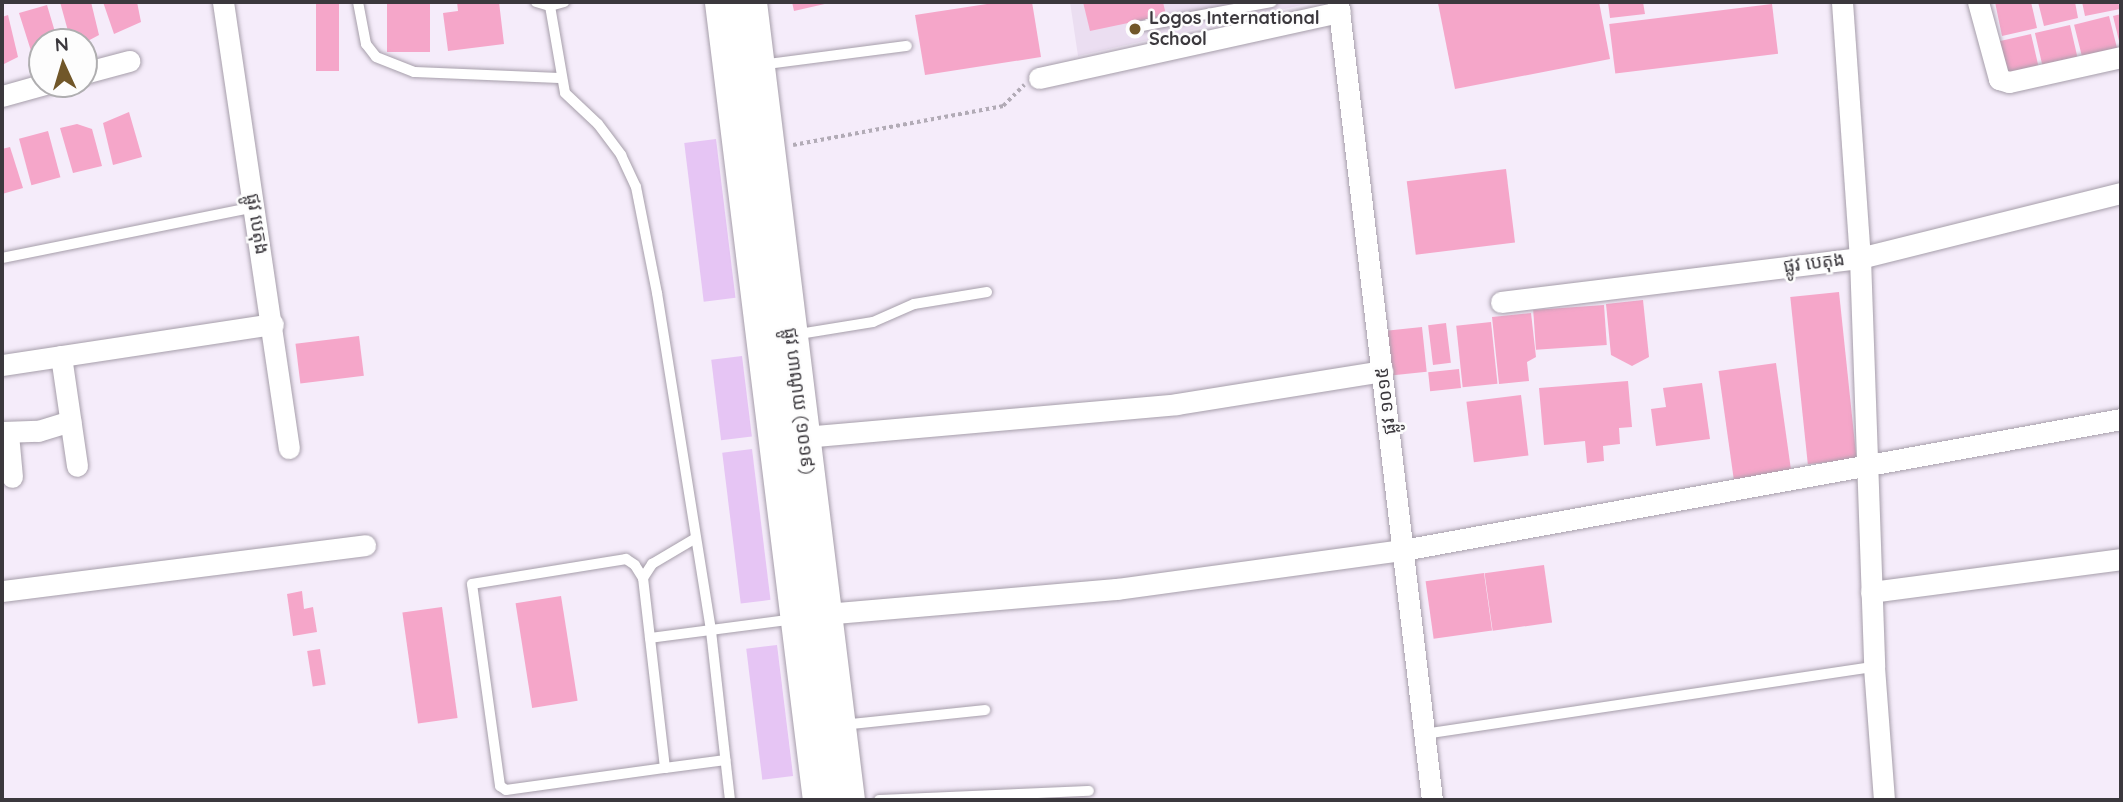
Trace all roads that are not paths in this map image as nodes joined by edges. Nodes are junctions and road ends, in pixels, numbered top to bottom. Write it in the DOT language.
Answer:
graph roads {
  1 [pos="223,2"];
  2 [pos="358,2"];
  3 [pos="536,2"];
  4 [pos="564,2"];
  5 [pos="721,2"];
  6 [pos="750,2"];
  7 [pos="1272,2"];
  8 [pos="1842,2"];
  9 [pos="1978,2"];
  10 [pos="550,6"];
  11 [pos="1339,7"];
  12 [pos="1137,27"];
  13 [pos="907,47"];
  14 [pos="2121,57"];
  15 [pos="129,61"];
  16 [pos="757,66"];
  17 [pos="98,69"];
  18 [pos="560,78"];
  19 [pos="1039,78"];
  20 [pos="28,89"];
  21 [pos="2,96"];
  22 [pos="2121,193"];
  23 [pos="255,207"];
  24 [pos="2,258"];
  25 [pos="1860,258"];
  26 [pos="987,292"];
  27 [pos="1501,302"];
  28 [pos="273,324"];
  29 [pos="791,335"];
  30 [pos="61,356"];
  31 [pos="2,365"];
  32 [pos="1382,371"];
  33 [pos="2121,419"];
  34 [pos="70,421"];
  35 [pos="5,433"];
  36 [pos="803,437"];
  37 [pos="289,448"];
  38 [pos="76,466"];
  39 [pos="1866,469"];
  40 [pos="12,477"];
  41 [pos="696,538"];
  42 [pos="365,545"];
  43 [pos="1403,550"];
  44 [pos="2121,559"];
  45 [pos="643,578"];
  46 [pos="2,591"];
  47 [pos="1871,592"];
  48 [pos="811,615"];
  49 [pos="711,631"];
  50 [pos="650,638"];
  51 [pos="1874,667"];
  52 [pos="985,709"];
  53 [pos="839,726"];
  54 [pos="1424,734"];
  55 [pos="725,760"];
  56 [pos="665,768"];
  57 [pos="1088,791"];
  58 [pos="730,800"];
  59 [pos="819,800"];
  60 [pos="848,800"];
  61 [pos="879,800"];
  62 [pos="1432,800"];
  63 [pos="1884,800"];
  1 -- 23 [label="street, ផ្លូវ បេតុង"];
  2 -- 18 [label="lane"];
  3 -- 10 [label="lane"];
  4 -- 10 [label="lane"];
  5 -- 48 [label="main road, ផ្លូវ ហាណូយ (១០១៩)"];
  6 -- 16 [label="main road, ផ្លូវ ហាណូយ (១០១៩)"];
  7 -- 12 [label="lane"];
  8 -- 25 [label="street"];
  9 -- 14 [label="street"];
  10 -- 18 [label="lane"];
  11 -- 19 [label="street"];
  11 -- 32 [label="street, ផ្លូវ ១០១៥"];
  13 -- 16 [label="lane"];
  15 -- 17 [label="street"];
  16 -- 29 [label="main road, ផ្លូវ ហាណូយ (១០១៩)"];
  18 -- 41 [label="lane"];
  20 -- 21 [label="street"];
  22 -- 25 [label="street, ផ្លូវ បេតុង"];
  23 -- 24 [label="lane"];
  23 -- 28 [label="street, ផ្លូវ បេតុង"];
  25 -- 27 [label="street, ផ្លូវ បេតុង"];
  25 -- 39 [label="street"];
  26 -- 29 [label="lane"];
  28 -- 30 [label="street"];
  28 -- 37 [label="street, ផ្លូវ បេតុង"];
  29 -- 36 [label="main road, ផ្លូវ ហាណូយ (១០១៩)"];
  30 -- 31 [label="street"];
  30 -- 34 [label="street"];
  32 -- 36 [label="street"];
  32 -- 43 [label="street, ផ្លូវ ១០១៥"];
  33 -- 39 [label="street"];
  34 -- 35 [label="street"];
  34 -- 38 [label="street"];
  35 -- 40 [label="street"];
  36 -- 48 [label="main road, ផ្លូវ ហាណូយ (១០១៩)"];
  39 -- 43 [label="street"];
  39 -- 47 [label="street"];
  41 -- 45 [label="lane"];
  41 -- 49 [label="lane"];
  42 -- 46 [label="street"];
  43 -- 48 [label="street"];
  43 -- 54 [label="street, ផ្លូវ ១០១៥"];
  44 -- 47 [label="street"];
  45 -- 50 [label="lane"];
  45 -- 56 [label="lane"];
  47 -- 51 [label="street"];
  48 -- 49 [label="lane"];
  48 -- 53 [label="main road, ផ្លូវ ហាណូយ (១០១៩)"];
  48 -- 59 [label="main road, ផ្លូវ ហាណូយ (១០១៩)"];
  49 -- 50 [label="lane"];
  49 -- 55 [label="lane"];
  50 -- 56 [label="lane"];
  51 -- 54 [label="lane"];
  51 -- 63 [label="street"];
  52 -- 53 [label="lane"];
  53 -- 60 [label="main road, ផ្លូវ ហាណូយ (១០១៩)"];
  54 -- 62 [label="street, ផ្លូវ ១០១៥"];
  55 -- 56 [label="lane"];
  55 -- 58 [label="lane"];
  57 -- 61 [label="lane"];
}
